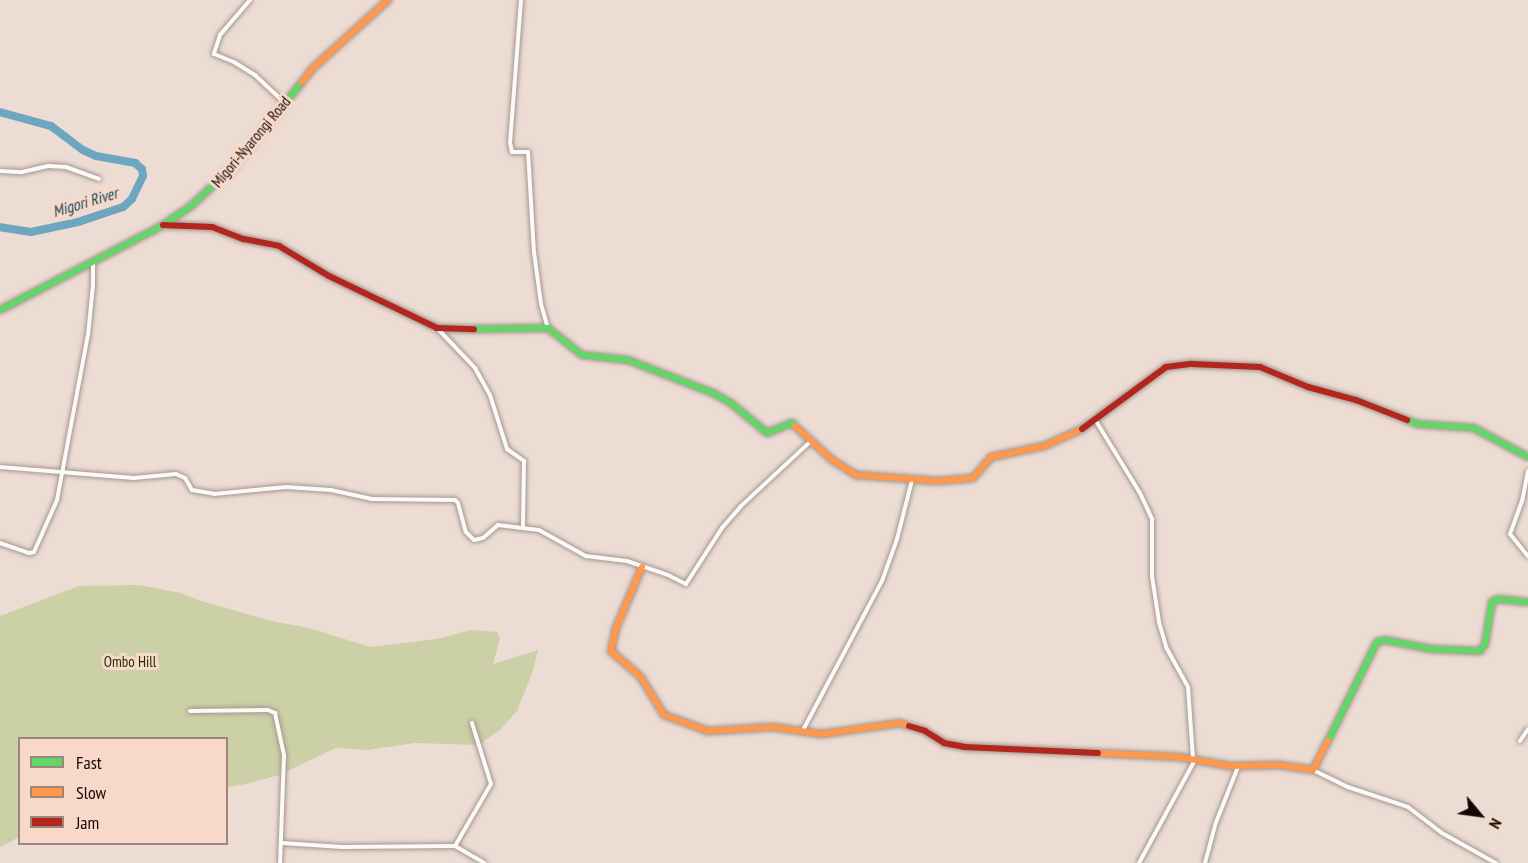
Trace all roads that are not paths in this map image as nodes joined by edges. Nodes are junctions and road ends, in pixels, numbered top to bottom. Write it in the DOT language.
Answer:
graph roads {
  1 [pos="250,0"];
  2 [pos="388,0"];
  3 [pos="521,0"];
  4 [pos="284,102"];
  5 [pos="0,171"];
  6 [pos="99,178"];
  7 [pos="163,225"];
  8 [pos="93,263"];
  9 [pos="0,310"];
  10 [pos="436,328"];
  11 [pos="548,328"];
  12 [pos="1096,421"];
  13 [pos="812,440"];
  14 [pos="1528,457"];
  15 [pos="0,468"];
  16 [pos="1528,471"];
  17 [pos="64,473"];
  18 [pos="912,480"];
  19 [pos="523,528"];
  20 [pos="0,543"];
  21 [pos="1528,556"];
  22 [pos="642,567"];
  23 [pos="1528,602"];
  24 [pos="190,711"];
  25 [pos="472,723"];
  26 [pos="1528,729"];
  27 [pos="802,733"];
  28 [pos="1520,741"];
  29 [pos="1194,759"];
  30 [pos="1238,767"];
  31 [pos="1313,770"];
  32 [pos="282,843"];
  33 [pos="455,846"];
  34 [pos="280,863"];
  35 [pos="485,863"];
  36 [pos="1139,863"];
  37 [pos="1205,863"];
  38 [pos="1496,863"];
  1 -- 4 [label="street"];
  2 -- 4 [label="street, Migori-Nyarongi Road"];
  3 -- 11 [label="street"];
  4 -- 7 [label="street, Migori-Nyarongi Road"];
  5 -- 6 [label="street"];
  7 -- 8 [label="street, Migori-Nyarongi Road"];
  7 -- 10 [label="street"];
  8 -- 9 [label="street, Migori-Nyarongi Road"];
  8 -- 17 [label="street"];
  10 -- 11 [label="street"];
  10 -- 19 [label="street"];
  11 -- 13 [label="street"];
  12 -- 14 [label="street"];
  12 -- 18 [label="street"];
  12 -- 29 [label="street"];
  13 -- 18 [label="street"];
  13 -- 22 [label="street"];
  15 -- 17 [label="street"];
  16 -- 21 [label="street"];
  17 -- 19 [label="street"];
  17 -- 20 [label="street"];
  18 -- 27 [label="street"];
  19 -- 22 [label="street"];
  22 -- 27 [label="street"];
  23 -- 31 [label="street"];
  24 -- 32 [label="street"];
  25 -- 33 [label="street"];
  26 -- 28 [label="street"];
  27 -- 29 [label="street"];
  29 -- 30 [label="street"];
  29 -- 36 [label="street"];
  30 -- 31 [label="street"];
  30 -- 37 [label="street"];
  31 -- 38 [label="street"];
  32 -- 33 [label="street"];
  32 -- 34 [label="street"];
  33 -- 35 [label="street"];
}
